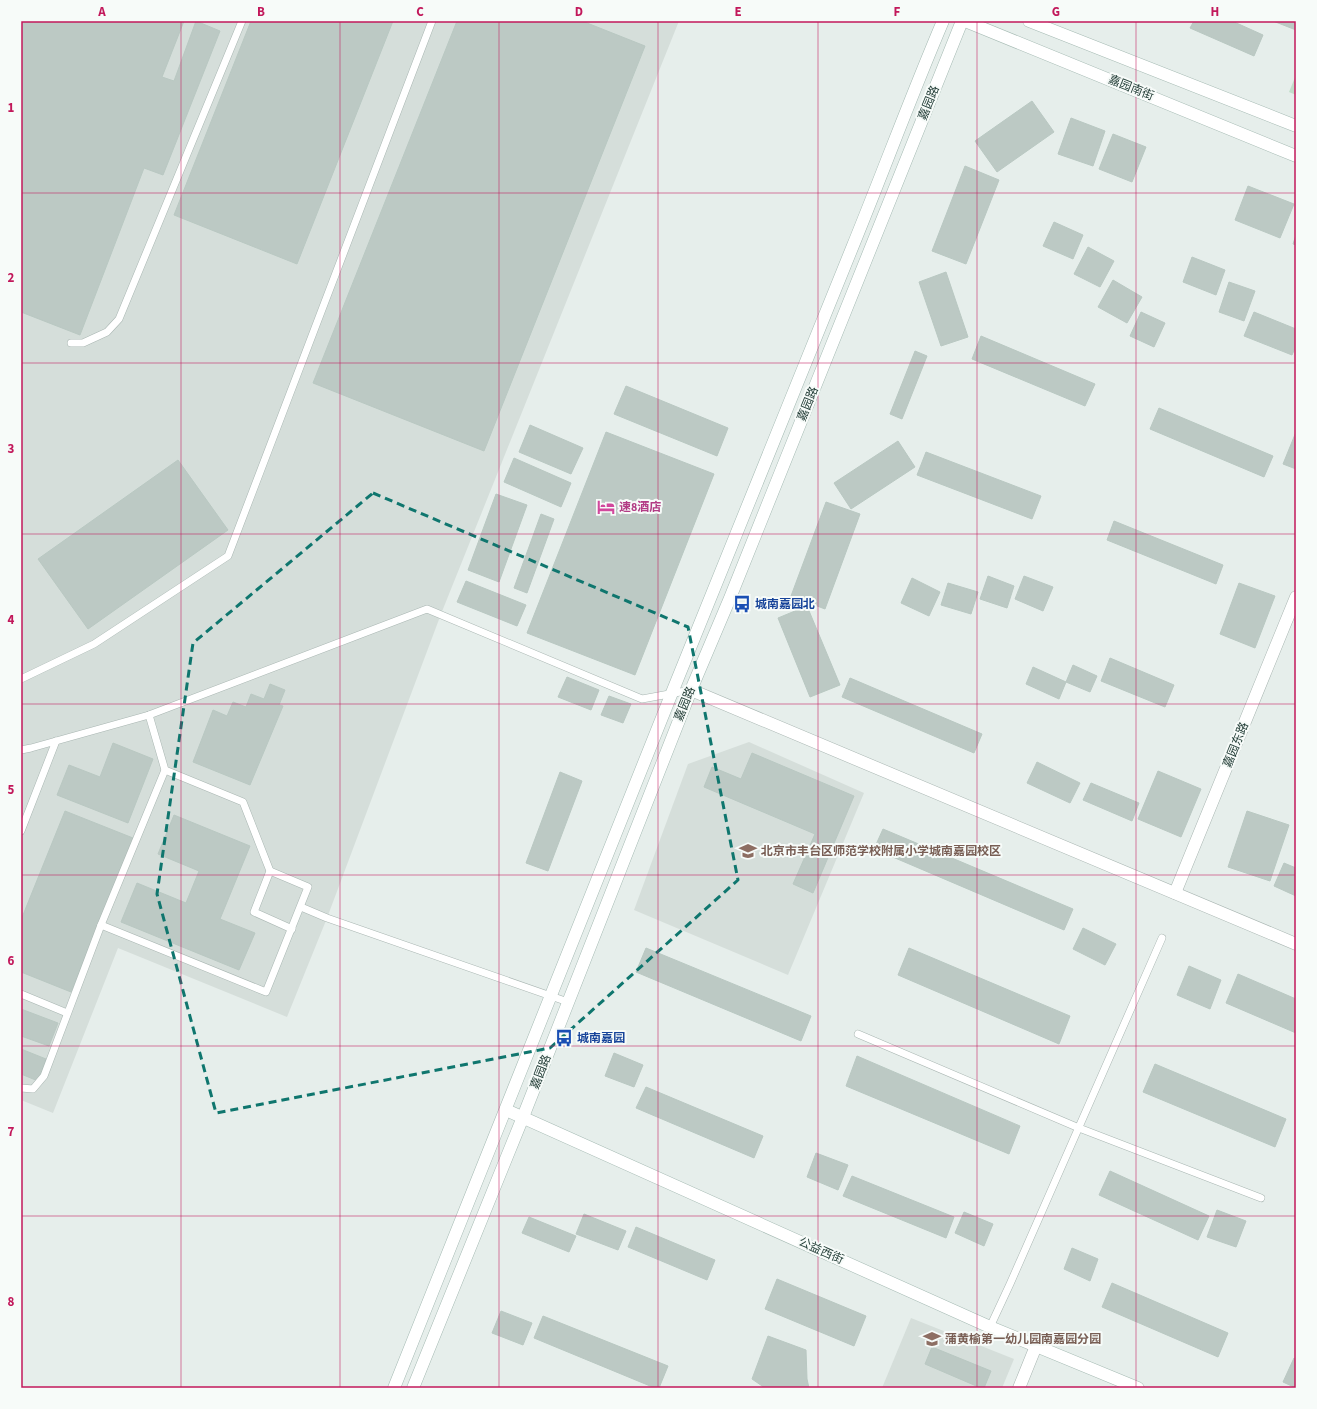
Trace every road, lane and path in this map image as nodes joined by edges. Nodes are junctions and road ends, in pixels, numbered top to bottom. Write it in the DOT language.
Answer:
graph roads {
  1 [pos="242,21"];
  2 [pos="432,21"];
  3 [pos="943,21"];
  4 [pos="962,21"];
  5 [pos="965,21"];
  6 [pos="1029,21"];
  7 [pos="1296,126"];
  8 [pos="1296,156"];
  9 [pos="71,343"];
  10 [pos="1296,597"];
  11 [pos="21,679"];
  12 [pos="691,690"];
  13 [pos="671,693"];
  14 [pos="149,714"];
  15 [pos="56,741"];
  16 [pos="21,750"];
  17 [pos="165,770"];
  18 [pos="21,831"];
  19 [pos="270,871"];
  20 [pos="1175,893"];
  21 [pos="301,907"];
  22 [pos="101,925"];
  23 [pos="292,929"];
  24 [pos="1162,938"];
  25 [pos="1296,944"];
  26 [pos="21,994"];
  27 [pos="551,997"];
  28 [pos="568,1002"];
  29 [pos="67,1013"];
  30 [pos="858,1034"];
  31 [pos="21,1088"];
  32 [pos="506,1110"];
  33 [pos="523,1117"];
  34 [pos="1079,1128"];
  35 [pos="1261,1198"];
  36 [pos="990,1327"];
  37 [pos="1036,1346"];
  38 [pos="394,1388"];
  39 [pos="413,1388"];
  40 [pos="1019,1388"];
  41 [pos="1138,1388"];
  1 -- 9 [label="lane"];
  2 -- 11 [label="lane"];
  3 -- 13 [label="main road, 嘉园路"];
  4 -- 12 [label="main road, 嘉园路"];
  5 -- 8 [label="main road, 嘉园南街"];
  6 -- 7 [label="main road, 嘉园南街"];
  10 -- 20 [label="main road, 嘉园东路"];
  12 -- 13 [label="lane"];
  12 -- 20 [label="main road"];
  12 -- 28 [label="main road, 嘉园路"];
  13 -- 14 [label="lane"];
  13 -- 27 [label="main road, 嘉园路"];
  14 -- 15 [label="lane"];
  14 -- 17 [label="lane"];
  15 -- 16 [label="lane"];
  15 -- 18 [label="lane"];
  17 -- 19 [label="lane"];
  17 -- 22 [label="lane"];
  19 -- 21 [label="lane"];
  19 -- 23 [label="lane"];
  20 -- 25 [label="main road"];
  21 -- 23 [label="lane"];
  21 -- 27 [label="lane"];
  22 -- 23 [label="lane"];
  22 -- 29 [label="lane"];
  24 -- 34 [label="lane"];
  26 -- 29 [label="lane"];
  27 -- 28 [label="lane"];
  27 -- 32 [label="main road, 嘉园路"];
  28 -- 33 [label="main road, 嘉园路"];
  29 -- 31 [label="lane"];
  30 -- 34 [label="lane"];
  32 -- 33 [label="main road, 公益西街"];
  32 -- 38 [label="main road, 嘉园路"];
  33 -- 36 [label="main road, 公益西街"];
  33 -- 39 [label="main road, 嘉园路"];
  34 -- 35 [label="lane"];
  34 -- 36 [label="lane"];
  36 -- 37 [label="main road, 公益西街"];
  37 -- 40 [label="main road"];
  37 -- 41 [label="main road, 公益西街"];
}
